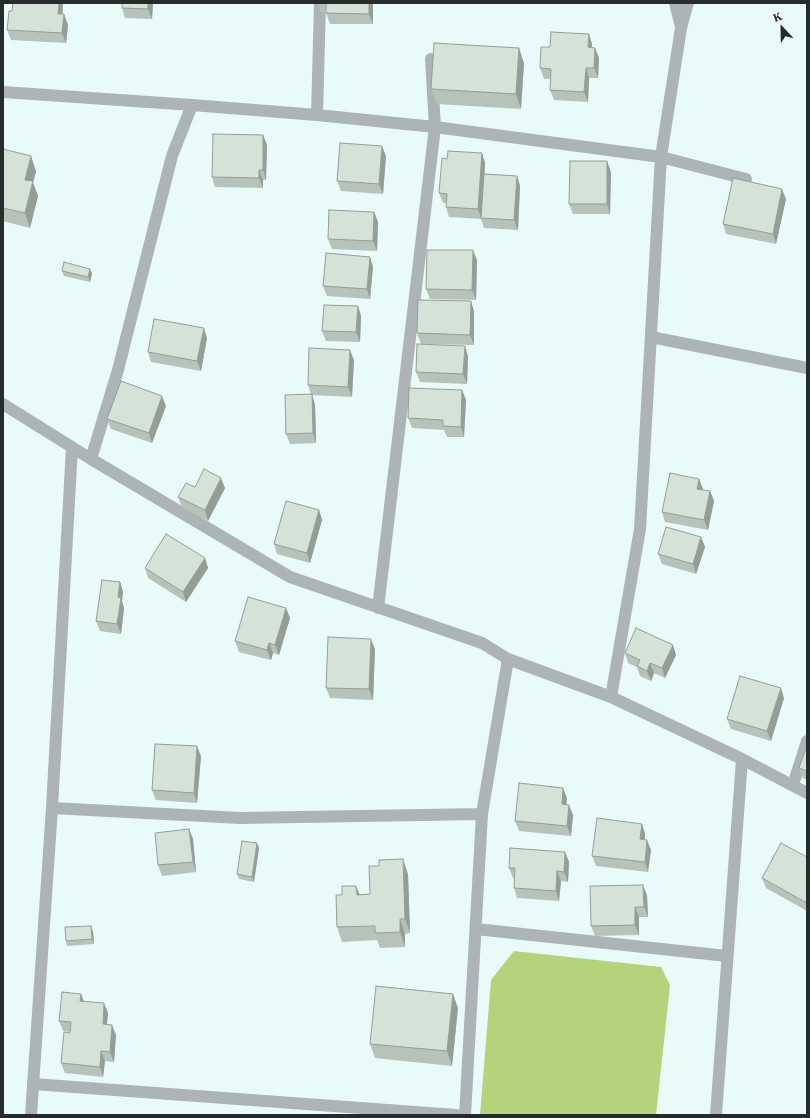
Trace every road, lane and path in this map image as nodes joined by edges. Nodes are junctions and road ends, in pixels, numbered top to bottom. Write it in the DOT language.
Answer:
graph roads {
  1 [pos="320,3"];
  2 [pos="675,3"];
  3 [pos="688,3"];
  4 [pos="681,28"];
  5 [pos="431,59"];
  6 [pos="3,92"];
  7 [pos="192,104"];
  8 [pos="316,115"];
  9 [pos="435,127"];
  10 [pos="661,157"];
  11 [pos="746,180"];
  12 [pos="651,336"];
  13 [pos="807,368"];
  14 [pos="3,404"];
  15 [pos="72,447"];
  16 [pos="91,459"];
  17 [pos="378,608"];
  18 [pos="508,659"];
  19 [pos="611,697"];
  20 [pos="807,741"];
  21 [pos="742,759"];
  22 [pos="793,785"];
  23 [pos="807,793"];
  24 [pos="52,808"];
  25 [pos="482,814"];
  26 [pos="476,929"];
  27 [pos="727,956"];
  28 [pos="33,1084"];
  29 [pos="31,1115"];
  30 [pos="456,1115"];
  31 [pos="465,1115"];
  32 [pos="716,1115"];
  1 -- 8 [label="street"];
  2 -- 4 [label="street"];
  3 -- 4 [label="street"];
  4 -- 10 [label="street"];
  5 -- 9 [label="street"];
  6 -- 7 [label="street"];
  7 -- 8 [label="street"];
  7 -- 16 [label="street"];
  8 -- 9 [label="street"];
  9 -- 10 [label="street"];
  9 -- 17 [label="street"];
  10 -- 11 [label="street"];
  10 -- 12 [label="street"];
  12 -- 13 [label="street"];
  12 -- 19 [label="street"];
  14 -- 15 [label="street"];
  15 -- 16 [label="street"];
  15 -- 24 [label="street"];
  16 -- 17 [label="street"];
  17 -- 18 [label="street"];
  18 -- 19 [label="street"];
  18 -- 25 [label="street"];
  19 -- 21 [label="street"];
  20 -- 22 [label="street"];
  21 -- 22 [label="street"];
  21 -- 27 [label="street"];
  22 -- 23 [label="street"];
  24 -- 25 [label="street"];
  24 -- 28 [label="street"];
  25 -- 26 [label="street"];
  26 -- 27 [label="street"];
  26 -- 31 [label="street"];
  27 -- 32 [label="street"];
  28 -- 29 [label="street"];
  28 -- 30 [label="street"];
}
